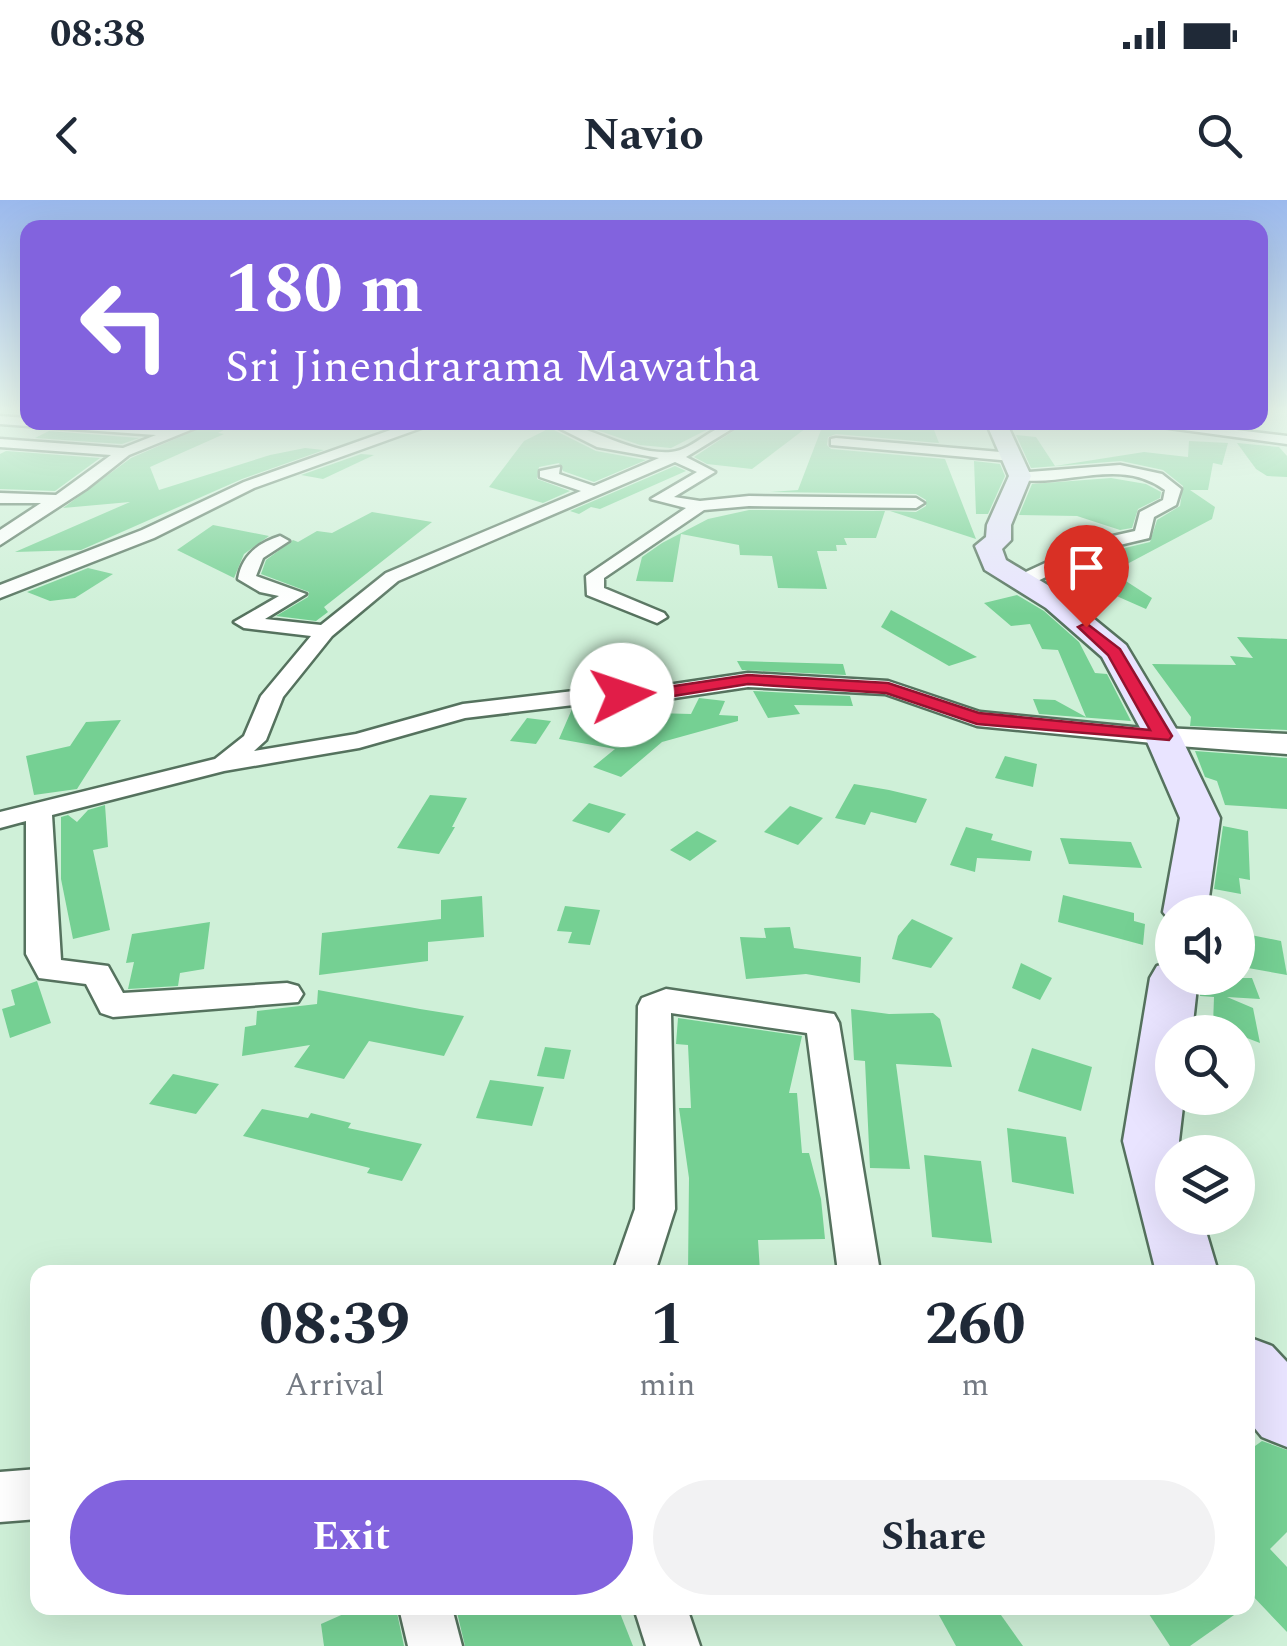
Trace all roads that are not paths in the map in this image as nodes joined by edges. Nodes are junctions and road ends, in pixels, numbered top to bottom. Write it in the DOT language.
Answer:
graph roads {
  1 [pos="91,478"];
  2 [pos="266,478"];
  3 [pos="559,478"];
  4 [pos="625,478"];
  5 [pos="696,478"];
  6 [pos="1004,478"];
  7 [pos="1158,478"];
  8 [pos="594,491"];
  9 [pos="0,498"];
  10 [pos="54,499"];
  11 [pos="916,503"];
  12 [pos="700,506"];
  13 [pos="0,540"];
  14 [pos="280,541"];
  15 [pos="1022,581"];
  16 [pos="0,592"];
  17 [pos="657,617"];
  18 [pos="325,632"];
  19 [pos="1163,736"];
  20 [pos="1287,744"];
  21 [pos="223,764"];
  22 [pos="39,812"];
  23 [pos="0,820"];
  24 [pos="1187,895"];
  25 [pos="287,994"];
  26 [pos="1172,995"];
  27 [pos="636,1265"];
  28 [pos="857,1265"];
  29 [pos="1184,1265"];
  30 [pos="1255,1378"];
  31 [pos="1287,1412"];
  32 [pos="30,1495"];
  33 [pos="0,1497"];
  34 [pos="428,1615"];
  35 [pos="663,1615"];
  36 [pos="435,1646"];
  37 [pos="673,1646"];
  1 -- 10 [label="street"];
  2 -- 16 [label="street"];
  3 -- 8 [label="street"];
  4 -- 8 [label="street"];
  5 -- 12 [label="street"];
  6 -- 15 [label="main road"];
  7 -- 15 [label="street"];
  8 -- 18 [label="street"];
  9 -- 10 [label="street"];
  10 -- 13 [label="street"];
  11 -- 12 [label="street"];
  12 -- 17 [label="street"];
  14 -- 18 [label="street"];
  15 -- 19 [label="main road"];
  18 -- 21 [label="street"];
  19 -- 20 [label="street"];
  19 -- 21 [label="street"];
  19 -- 24 [label="main road"];
  21 -- 22 [label="street"];
  22 -- 23 [label="street"];
  22 -- 25 [label="street"];
  26 -- 29 [label="main road"];
  27 -- 28 [label="street"];
  30 -- 31 [label="main road"];
  32 -- 33 [label="street"];
  34 -- 36 [label="street"];
  35 -- 37 [label="street"];
}
